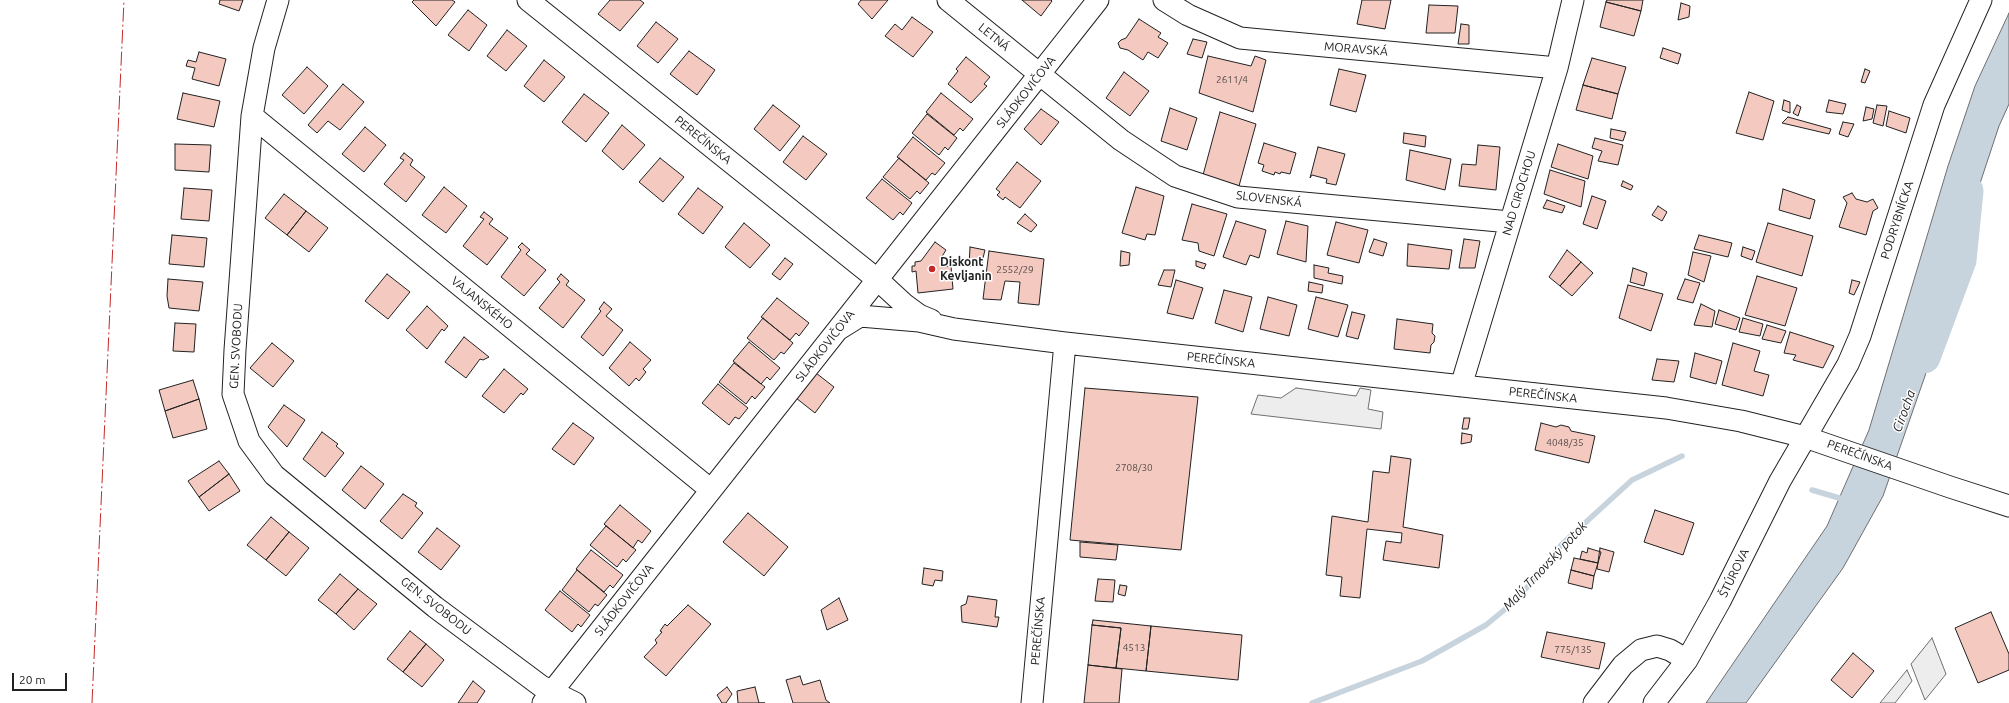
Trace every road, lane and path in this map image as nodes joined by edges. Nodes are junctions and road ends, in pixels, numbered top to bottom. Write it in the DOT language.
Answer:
graph roads {
  1 [pos="278,0"];
  2 [pos="528,0"];
  3 [pos="948,0"];
  4 [pos="1098,0"];
  5 [pos="1164,0"];
  6 [pos="1573,0"];
  7 [pos="1980,0"];
  8 [pos="1557,68"];
  9 [pos="1040,74"];
  10 [pos="252,116"];
  11 [pos="1510,222"];
  12 [pos="885,286"];
  13 [pos="886,318"];
  14 [pos="839,329"];
  15 [pos="911,329"];
  16 [pos="954,329"];
  17 [pos="1065,343"];
  18 [pos="1461,386"];
  19 [pos="1814,439"];
  20 [pos="711,490"];
  21 [pos="2009,506"];
  22 [pos="1687,660"];
  23 [pos="547,697"];
  24 [pos="575,703"];
  25 [pos="1032,703"];
  26 [pos="1594,703"];
  27 [pos="1654,703"];
  1 -- 10 [label="street, GEN. SVOBODU"];
  2 -- 12 [label="street, PEREČÍNSKA"];
  3 -- 9 [label="street, LETNÁ"];
  4 -- 9 [label="street, SLÁDKOVIČOVA"];
  5 -- 8 [label="street, MORAVSKÁ"];
  6 -- 8 [label="street, NAD CIROCHOU"];
  7 -- 19 [label="street, PODRYBNÍCKA"];
  8 -- 11 [label="street, NAD CIROCHOU"];
  9 -- 11 [label="street, SLOVENSKÁ"];
  9 -- 12 [label="street, SLÁDKOVIČOVA"];
  10 -- 20 [label="street, VAJANSKÉHO"];
  10 -- 23 [label="street, GEN. SVOBODU"];
  11 -- 18 [label="street, NAD CIROCHOU"];
  12 -- 13 [label="street, PEREČÍNSKA"];
  12 -- 14 [label="street, SLÁDKOVIČOVA"];
  12 -- 16 [label="street, PEREČÍNSKA"];
  13 -- 14 [label="street, PEREČÍNSKA"];
  13 -- 15 [label="street, PEREČÍNSKA"];
  13 -- 16 [label="street, PEREČÍNSKA"];
  14 -- 15 [label="street, PEREČÍNSKA"];
  14 -- 20 [label="street, SLÁDKOVIČOVA"];
  15 -- 16 [label="street, PEREČÍNSKA"];
  16 -- 17 [label="street, PEREČÍNSKA"];
  17 -- 18 [label="street, PEREČÍNSKA"];
  17 -- 25 [label="street, PEREČÍNSKA"];
  18 -- 19 [label="street, PEREČÍNSKA"];
  19 -- 21 [label="street, PEREČÍNSKA"];
  19 -- 22 [label="street, ŠTÚROVA"];
  20 -- 23 [label="street, SLÁDKOVIČOVA"];
  22 -- 26 [label="street"];
  22 -- 27 [label="street, ŠTÚROVA"];
  23 -- 24 [label="street, GEN. SVOBODU"];
}
